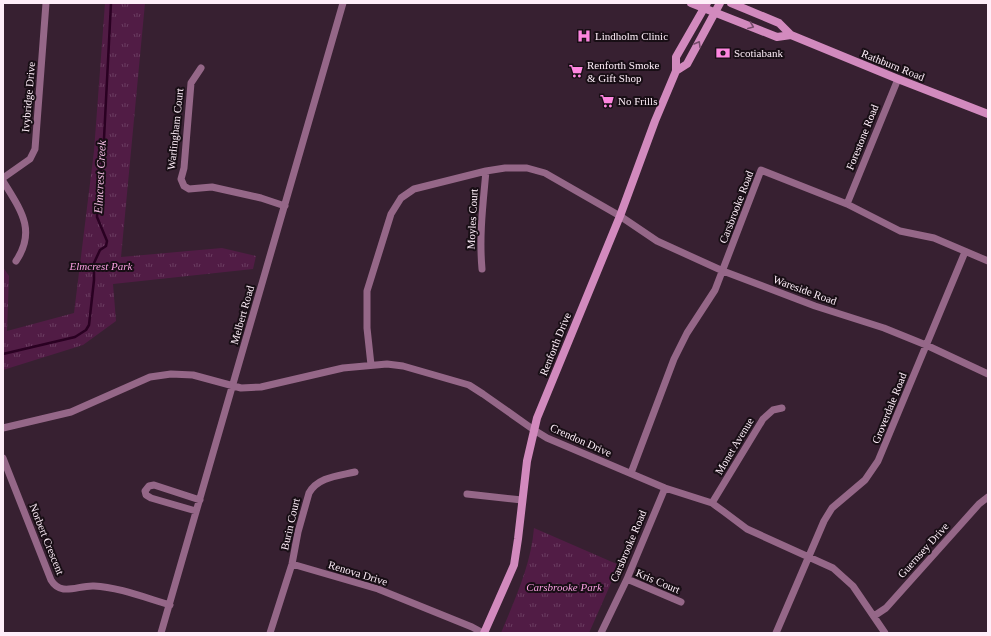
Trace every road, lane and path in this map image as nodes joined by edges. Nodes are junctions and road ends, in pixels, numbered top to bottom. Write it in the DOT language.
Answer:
graph roads {
  1 [pos="46,3"];
  2 [pos="343,3"];
  3 [pos="691,3"];
  4 [pos="720,3"];
  5 [pos="731,3"];
  6 [pos="706,6"];
  7 [pos="715,12"];
  8 [pos="791,35"];
  9 [pos="201,68"];
  10 [pos="676,71"];
  11 [pos="898,79"];
  12 [pos="988,114"];
  13 [pos="486,171"];
  14 [pos="3,178"];
  15 [pos="3,181"];
  16 [pos="847,204"];
  17 [pos="285,206"];
  18 [pos="620,216"];
  19 [pos="965,252"];
  20 [pos="16,261"];
  21 [pos="988,261"];
  22 [pos="482,269"];
  23 [pos="723,271"];
  24 [pos="926,345"];
  25 [pos="371,365"];
  26 [pos="988,374"];
  27 [pos="233,386"];
  28 [pos="782,408"];
  29 [pos="3,428"];
  30 [pos="534,430"];
  31 [pos="3,458"];
  32 [pos="355,472"];
  33 [pos="631,473"];
  34 [pos="665,488"];
  35 [pos="467,494"];
  36 [pos="988,497"];
  37 [pos="200,500"];
  38 [pos="522,500"];
  39 [pos="712,504"];
  40 [pos="196,511"];
  41 [pos="809,556"];
  42 [pos="292,564"];
  43 [pos="627,579"];
  44 [pos="681,602"];
  45 [pos="170,605"];
  46 [pos="874,616"];
  47 [pos="161,633"];
  48 [pos="270,633"];
  49 [pos="484,633"];
  50 [pos="601,633"];
  51 [pos="776,633"];
  52 [pos="884,633"];
  1 -- 14 [label="street, Ivybridge Drive"];
  2 -- 17 [label="street, Melbert Road"];
  3 -- 6 [label="street, Rathburn Road"];
  4 -- 7 [label="street, Renforth Drive"];
  5 -- 8 [label="street, Rathburn Road"];
  6 -- 7 [label="street, Rathburn Road"];
  6 -- 10 [label="street, Renforth Drive"];
  7 -- 8 [label="street, Rathburn Road, one-way"];
  10 -- 7 [label="street, Renforth Drive, one-way"];
  8 -- 11 [label="street, Rathburn Road"];
  9 -- 17 [label="street, Warlingham Court"];
  10 -- 18 [label="street, Renforth Drive"];
  11 -- 12 [label="street, Rathburn Road"];
  11 -- 16 [label="street, Forestone Road"];
  13 -- 18 [label="street, Wareside Road"];
  13 -- 22 [label="street, Moyles Court"];
  13 -- 25 [label="street, Wareside Road"];
  15 -- 20 [label="street"];
  16 -- 19 [label="street, Carsbrooke Road"];
  16 -- 23 [label="street, Carsbrooke Road"];
  17 -- 27 [label="street, Melbert Road"];
  18 -- 23 [label="street, Wareside Road"];
  18 -- 30 [label="street, Renforth Drive"];
  19 -- 21 [label="street, Carsbrooke Road"];
  19 -- 24 [label="street, Groverdale Road"];
  23 -- 24 [label="street, Wareside Road"];
  23 -- 33 [label="street, Carsbrooke Road"];
  24 -- 26 [label="street, Wareside Road"];
  24 -- 41 [label="street, Groverdale Road"];
  25 -- 27 [label="street, Crendon Drive"];
  25 -- 30 [label="street, Crendon Drive"];
  27 -- 29 [label="street"];
  27 -- 37 [label="street, Melbert Road"];
  28 -- 39 [label="street, Monet Avenue"];
  30 -- 33 [label="street, Crendon Drive"];
  30 -- 38 [label="street, Renforth Drive"];
  31 -- 45 [label="street, Norbert Crescent"];
  32 -- 42 [label="street, Burin Court"];
  33 -- 34 [label="street, Crendon Drive"];
  34 -- 39 [label="street, Crendon Drive"];
  34 -- 43 [label="street, Carsbrooke Road"];
  35 -- 38 [label="street"];
  36 -- 46 [label="street, Guernsey Drive"];
  37 -- 40 [label="street, Melbert Road"];
  37 -- 40 [label="street"];
  38 -- 49 [label="street, Renforth Drive"];
  39 -- 41 [label="street, Crendon Drive"];
  40 -- 45 [label="street, Melbert Road"];
  41 -- 46 [label="street, Crendon Drive"];
  41 -- 51 [label="street, Groverdale Road"];
  42 -- 48 [label="street"];
  42 -- 49 [label="street, Renova Drive"];
  43 -- 44 [label="street, Kris Court"];
  43 -- 50 [label="street, Carsbrooke Road"];
  45 -- 47 [label="street, Melbert Road"];
  46 -- 52 [label="street, Crendon Drive"];
}
